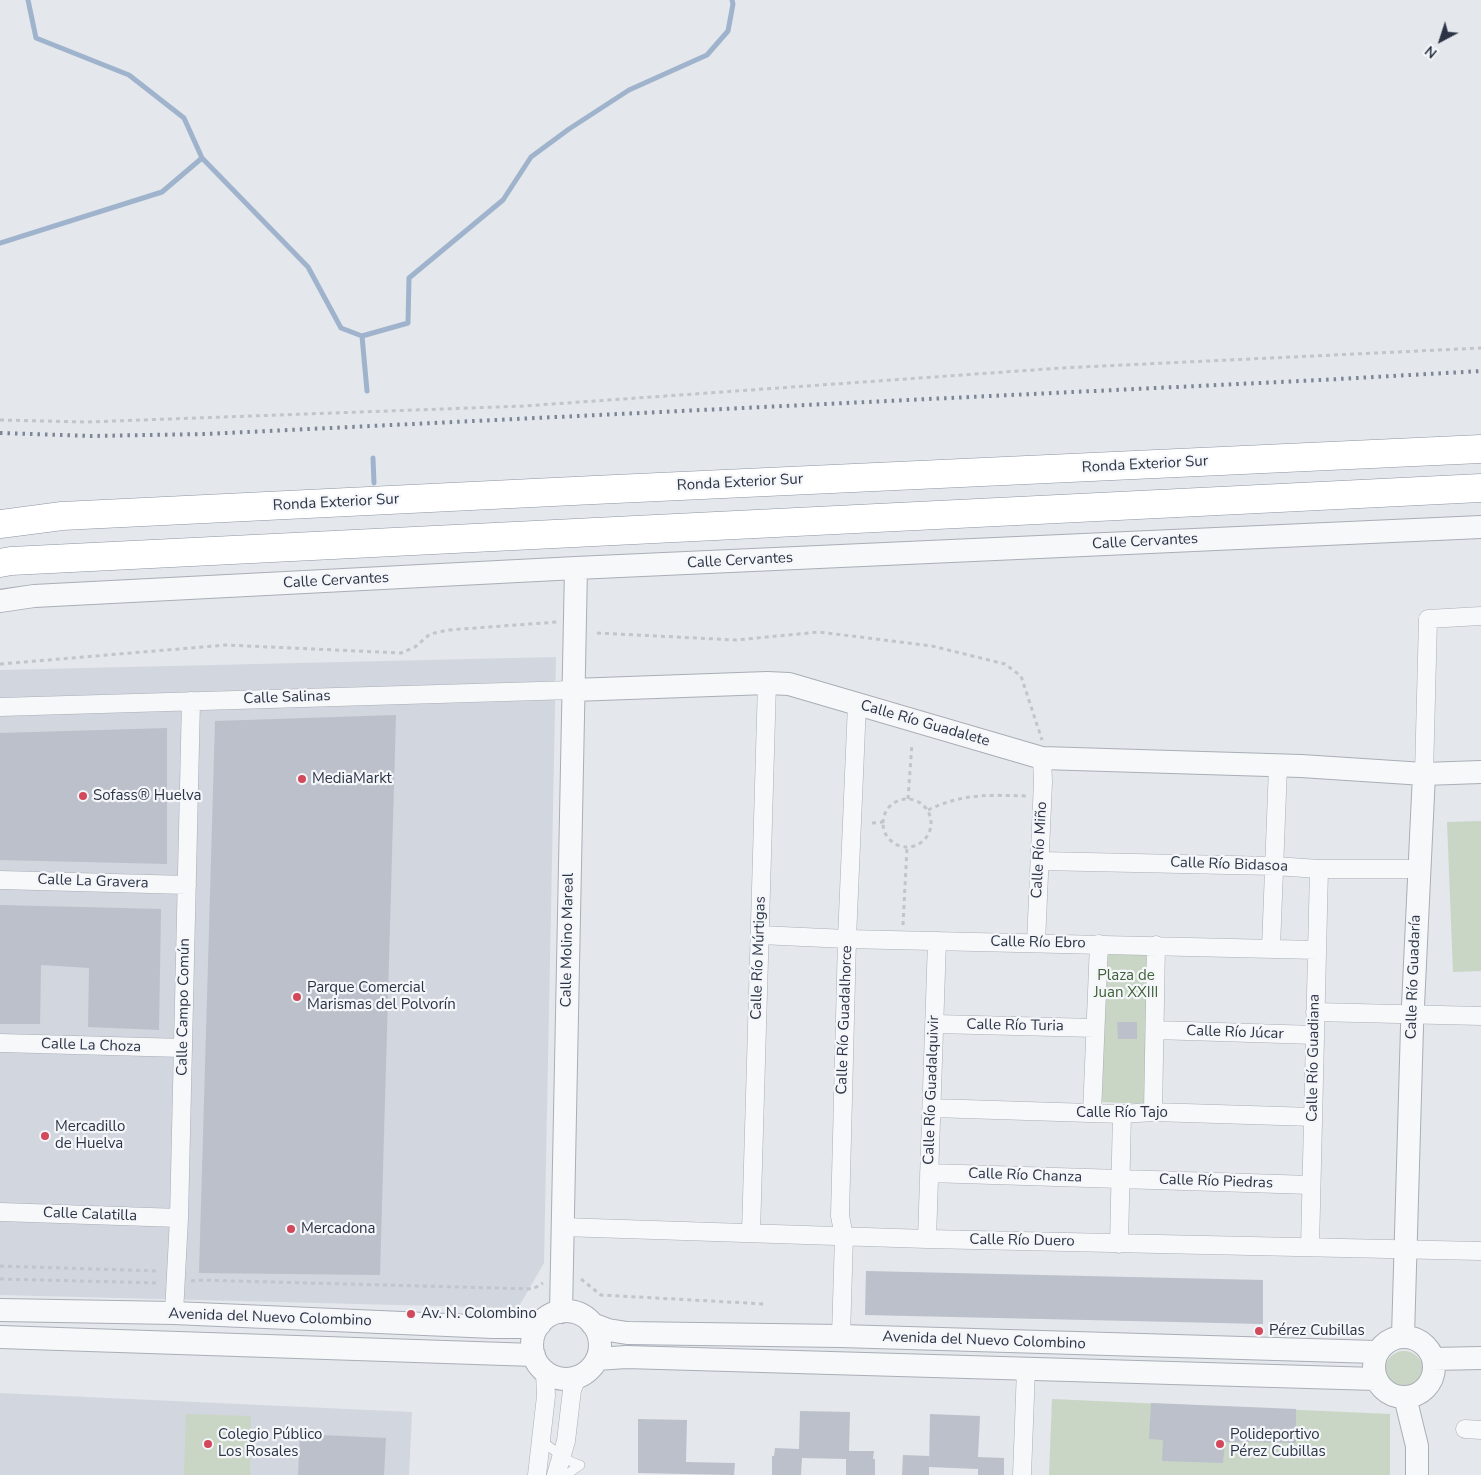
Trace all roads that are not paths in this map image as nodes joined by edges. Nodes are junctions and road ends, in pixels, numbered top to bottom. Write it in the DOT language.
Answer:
graph roads {
  1 [pos="1481,449"];
  2 [pos="1481,488"];
  3 [pos="0,524"];
  4 [pos="1481,527"];
  5 [pos="0,563"];
  6 [pos="576,568"];
  7 [pos="0,601"];
  8 [pos="1481,616"];
  9 [pos="767,683"];
  10 [pos="573,690"];
  11 [pos="192,701"];
  12 [pos="857,704"];
  13 [pos="0,707"];
  14 [pos="1043,750"];
  15 [pos="1278,766"];
  16 [pos="1481,772"];
  17 [pos="1424,774"];
  18 [pos="1040,861"];
  19 [pos="1275,866"];
  20 [pos="1319,869"];
  21 [pos="1418,869"];
  22 [pos="0,880"];
  23 [pos="187,885"];
  24 [pos="760,935"];
  25 [pos="847,939"];
  26 [pos="937,941"];
  27 [pos="1036,943"];
  28 [pos="1099,944"];
  29 [pos="1156,946"];
  30 [pos="1271,948"];
  31 [pos="1317,950"];
  32 [pos="1315,1012"];
  33 [pos="1412,1014"];
  34 [pos="1481,1016"];
  35 [pos="935,1024"];
  36 [pos="1096,1028"];
  37 [pos="1155,1030"];
  38 [pos="1315,1035"];
  39 [pos="0,1043"];
  40 [pos="183,1048"];
  41 [pos="932,1108"];
  42 [pos="1153,1112"];
  43 [pos="1092,1113"];
  44 [pos="1122,1114"];
  45 [pos="1313,1117"];
  46 [pos="929,1173"];
  47 [pos="1121,1179"];
  48 [pos="1311,1185"];
  49 [pos="0,1212"];
  50 [pos="179,1218"];
  51 [pos="562,1227"];
  52 [pos="751,1233"];
  53 [pos="844,1236"];
  54 [pos="927,1239"];
  55 [pos="1119,1244"];
  56 [pos="1310,1247"];
  57 [pos="1406,1249"];
  58 [pos="1481,1251"];
  59 [pos="0,1310"];
  60 [pos="561,1312"];
  61 [pos="174,1314"];
  62 [pos="540,1324"];
  63 [pos="592,1324"];
  64 [pos="0,1336"];
  65 [pos="841,1336"];
  66 [pos="1403,1336"];
  67 [pos="1376,1352"];
  68 [pos="1481,1358"];
  69 [pos="597,1359"];
  70 [pos="1434,1359"];
  71 [pos="539,1363"];
  72 [pos="1026,1369"];
  73 [pos="577,1377"];
  74 [pos="1376,1379"];
  75 [pos="1405,1397"];
  76 [pos="542,1441"];
  77 [pos="562,1457"];
  78 [pos="537,1475"];
  79 [pos="556,1475"];
  80 [pos="566,1475"];
  81 [pos="1022,1475"];
  82 [pos="1417,1475"];
  1 -- 3 [label="highway, Ronda Exterior Sur"];
  2 -- 5 [label="highway"];
  4 -- 6 [label="street, Calle Cervantes"];
  6 -- 7 [label="street, Calle Cervantes"];
  6 -- 10 [label="street, Calle Molino Mareal"];
  8 -- 17 [label="street, Calle Río Guadaría"];
  9 -- 10 [label="street, Calle Río Guadalete"];
  9 -- 12 [label="street, Calle Río Guadalete"];
  9 -- 24 [label="street, Calle Río Múrtigas"];
  10 -- 11 [label="street, Calle Salinas"];
  10 -- 51 [label="street, Calle Molino Mareal"];
  11 -- 13 [label="street, Calle Salinas"];
  11 -- 23 [label="street, Calle Campo Común"];
  12 -- 14 [label="street, Calle Río Guadalete"];
  12 -- 25 [label="street, Calle Río Guadalhorce"];
  14 -- 15 [label="street, Calle Río Guadalete"];
  14 -- 18 [label="street, Calle Río Miño"];
  15 -- 17 [label="street, Calle Río Guadalete"];
  15 -- 19 [label="street"];
  16 -- 17 [label="street, Calle Río Guadalete"];
  17 -- 21 [label="street, Calle Río Guadaría"];
  18 -- 19 [label="street, Calle Río Bidasoa"];
  18 -- 27 [label="street, Calle Río Miño"];
  19 -- 20 [label="street, Calle Río Bidasoa"];
  19 -- 30 [label="street"];
  20 -- 21 [label="street, Calle Río Bidasoa"];
  20 -- 31 [label="street, Calle Río Guadiana"];
  21 -- 33 [label="street, Calle Río Guadaría"];
  22 -- 23 [label="street, Calle La Gravera"];
  23 -- 40 [label="street, Calle Campo Común"];
  24 -- 25 [label="street, Calle Río Ebro"];
  24 -- 52 [label="street, Calle Río Múrtigas"];
  25 -- 26 [label="street, Calle Río Ebro"];
  25 -- 53 [label="street, Calle Río Guadalhorce"];
  26 -- 27 [label="street, Calle Río Ebro"];
  26 -- 35 [label="street, Calle Río Guadalquivir"];
  27 -- 28 [label="street, Calle Río Ebro"];
  28 -- 29 [label="street, Calle Río Ebro"];
  28 -- 36 [label="street"];
  29 -- 30 [label="street, Calle Río Ebro"];
  29 -- 37 [label="street"];
  30 -- 31 [label="street, Calle Río Ebro"];
  31 -- 32 [label="street, Calle Río Guadiana"];
  32 -- 33 [label="street"];
  32 -- 38 [label="street, Calle Río Guadiana"];
  33 -- 34 [label="street"];
  33 -- 57 [label="street, Calle Río Guadaría"];
  35 -- 36 [label="street, Calle Río Turia"];
  35 -- 41 [label="street, Calle Río Guadalquivir"];
  36 -- 43 [label="street"];
  37 -- 38 [label="street, Calle Río Júcar"];
  37 -- 42 [label="street"];
  38 -- 45 [label="street, Calle Río Guadiana"];
  39 -- 40 [label="street, Calle La Choza"];
  40 -- 50 [label="street, Calle Campo Común"];
  41 -- 43 [label="street, Calle Río Tajo"];
  41 -- 46 [label="street, Calle Río Guadalquivir"];
  42 -- 44 [label="street, Calle Río Tajo"];
  42 -- 45 [label="street, Calle Río Tajo"];
  43 -- 44 [label="street, Calle Río Tajo"];
  44 -- 47 [label="street"];
  45 -- 48 [label="street, Calle Río Guadiana"];
  46 -- 47 [label="street, Calle Río Chanza"];
  46 -- 54 [label="street, Calle Río Guadalquivir"];
  47 -- 48 [label="street, Calle Río Piedras"];
  47 -- 55 [label="street"];
  48 -- 56 [label="street, Calle Río Guadiana"];
  49 -- 50 [label="street, Calle Calatilla"];
  50 -- 61 [label="street, Calle Campo Común"];
  51 -- 52 [label="street, Calle Río Duero"];
  51 -- 60 [label="street, Calle Molino Mareal"];
  52 -- 53 [label="street, Calle Río Duero"];
  53 -- 54 [label="street, Calle Río Duero"];
  53 -- 65 [label="street, Calle Río Guadalhorce"];
  54 -- 55 [label="street, Calle Río Duero"];
  55 -- 56 [label="street, Calle Río Duero"];
  56 -- 57 [label="street, Calle Río Duero"];
  57 -- 58 [label="street, Calle Río Duero"];
  57 -- 66 [label="street, Calle Río Guadaría"];
  59 -- 61 [label="street, Avenida del Nuevo Colombino"];
  60 -- 62 [label="street"];
  60 -- 63 [label="street"];
  61 -- 62 [label="street, Avenida del Nuevo Colombino"];
  62 -- 71 [label="street"];
  63 -- 65 [label="street, Avenida del Nuevo Colombino"];
  63 -- 69 [label="street"];
  64 -- 71 [label="street, Avenida del Nuevo Colombino"];
  65 -- 67 [label="street, Avenida del Nuevo Colombino"];
  66 -- 67 [label="street"];
  66 -- 70 [label="street"];
  67 -- 74 [label="street"];
  68 -- 70 [label="street"];
  69 -- 72 [label="street, Avenida del Nuevo Colombino"];
  69 -- 73 [label="street"];
  70 -- 75 [label="street"];
  71 -- 73 [label="street"];
  71 -- 76 [label="street"];
  72 -- 74 [label="street, Avenida del Nuevo Colombino"];
  72 -- 81 [label="street"];
  73 -- 77 [label="street"];
  74 -- 75 [label="street"];
  75 -- 82 [label="street"];
  76 -- 77 [label="lane"];
  76 -- 78 [label="street"];
  77 -- 79 [label="street"];
  77 -- 80 [label="lane"];
}
